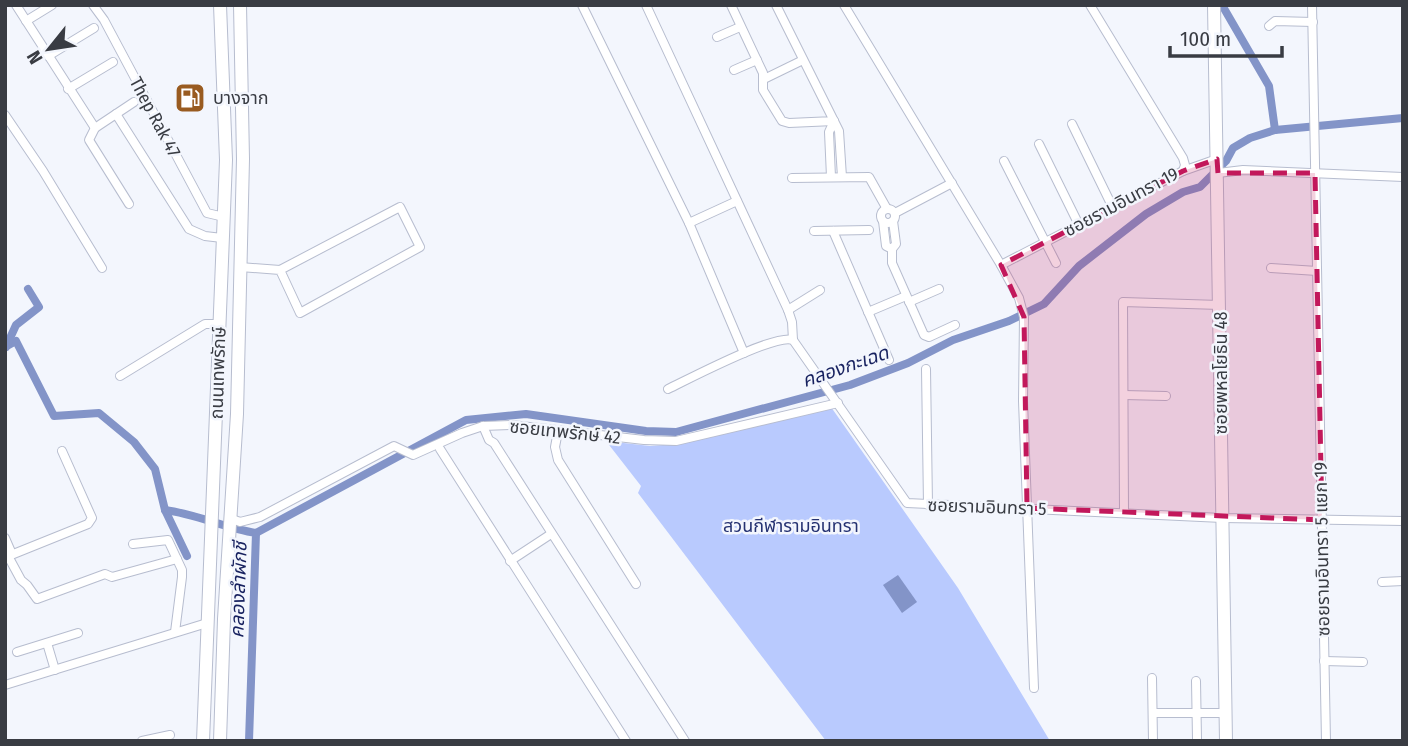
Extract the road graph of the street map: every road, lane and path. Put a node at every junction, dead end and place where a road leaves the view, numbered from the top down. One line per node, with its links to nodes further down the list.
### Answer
1 (16, 5): 14 (street)
2 (52, 5): 14 (street)
3 (93, 5): 47 (street, Thep Rak 47)
4 (220, 5): 47 (main road, ถนนเทพรักษ์)
5 (240, 5): 58 (main road, ถนนเทพรักษ์)
6 (582, 5): 48 (street)
7 (646, 5): 43 (street)
8 (731, 5): 18 (street)
9 (776, 5): 22 (street)
10 (844, 5): 42 (street)
11 (1090, 5): 35 (street, ซอยรามอินทรา 19)
12 (1312, 5): 15 (street, ซอยรามอินทรา 5 แยก 19)
13 (1212, 9): 36 (main road, ซอยพหลโยธิน 48)
14 (26, 21): 20 (street)
15 (1312, 22): 16 (street); 37 (street, ซอยรามอินทรา 5 แยก 19)
16 (1269, 26)
17 (94, 27): 20 (street)
18 (740, 27): 19 (street); 21 (street)
19 (717, 37)
20 (48, 56): 26 (street)
21 (757, 60): 24 (street); 25 (street)
22 (803, 60): 25 (street); 30 (street)
23 (113, 62): 26 (street)
24 (734, 70)
25 (764, 79): 30 (street)
26 (68, 89): 32 (street)
27 (134, 102): 28 (street)
28 (116, 114): 32 (street); 53 (street)
29 (5, 115): 59 (street)
30 (834, 121): 38 (street); 39 (street)
31 (1072, 124): 45 (street)
32 (95, 128): 44 (street)
33 (1039, 144): 49 (street)
34 (1004, 161): 54 (street)
35 (1183, 171): 36 (street); 45 (street, ซอยรามอินทรา 19)
36 (1218, 173): 37 (street); 66 (main road, ซอยพหลโยธิน 48)
37 (1315, 173): 40 (street); 62 (street, ซอยรามอินทรา 5 แยก 19)
38 (831, 177): 39 (street); 41 (street)
39 (842, 177): 46 (street)
40 (1403, 177)
41 (792, 178)
42 (952, 183): 46 (street); 57 (street)
43 (737, 201): 48 (street); 67 (street)
44 (129, 204)
45 (1113, 208): 49 (street, ซอยรามอินทรา 19)
46 (892, 214): 55 (street); 55 (street)
47 (224, 218): 53 (main road, ถนนเทพรักษ์)
48 (689, 223): 72 (street)
49 (1079, 225): 54 (street, ซอยรามอินทรา 19)
50 (869, 230): 52 (street)
51 (814, 231): 52 (street)
52 (832, 231): 68 (street)
53 (222, 238): 69 (main road, ถนนเทพรักษ์)
54 (1046, 242): 56 (street); 57 (street, ซอยรามอินทรา 19)
55 (892, 249): 65 (street)
56 (1056, 263)
57 (1001, 265): 87 (street)
58 (240, 267): 61 (street); 91 (main road, ถนนเทพรักษ์)
59 (102, 268)
60 (1271, 268): 62 (street)
61 (280, 270): 61 (street)
62 (1317, 271): 90 (street, ซอยรามอินทรา 5 แยก 19)
63 (939, 289): 65 (street)
64 (820, 290): 67 (street)
65 (908, 299): 68 (street); 70 (street)
66 (1220, 305): 77 (street); 89 (main road, ซอยพหลโยธิน 48)
67 (788, 310): 71 (street)
68 (868, 312): 73 (street)
69 (220, 324): 75 (street); 102 (main road, ถนนเทพรักษ์)
70 (955, 325)
71 (793, 340): 72 (street); 79 (street, ซอยรามอินทรา 5)
72 (744, 353): 76 (street)
73 (889, 360)
74 (926, 369): 86 (street)
75 (120, 376)
76 (668, 389)
77 (1124, 395): 78 (street); 88 (street)
78 (1166, 396)
79 (838, 403): 82 (street, ซอยเทพรักษ์ 42); 86 (street, ซอยรามอินทรา 5)
80 (483, 426): 81 (street, ซอยเทพรักษ์ 42); 83 (street); 91 (street, ซอยเทพรักษ์ 42)
81 (494, 426): 82 (street, ซอยเทพรักษ์ 42); 83 (street)
82 (558, 431): 101 (street)
83 (494, 443): 93 (street)
84 (440, 449): 98 (street)
85 (62, 451): 96 (street)
86 (928, 505): 87 (street, ซอยรามอินทรา 5)
87 (1027, 508): 88 (street, ซอยรามอินทรา 5); 113 (street)
88 (1124, 512): 89 (street, ซอยรามอินทรา 5)
89 (1222, 517): 90 (street, ซอยรามอินทรา 5); 116 (main road, ซอยพหลโยธิน 48)
90 (1322, 520): 92 (street, ซอยรามอินทรา 5); 107 (street, ซอยรามอินทรา 5 แยก 19)
91 (231, 521): 121 (main road, ถนนเทพรักษ์)
92 (1403, 521)
93 (551, 534): 98 (street); 123 (street)
94 (5, 538): 96 (street)
95 (133, 544): 97 (street)
96 (9, 556): 97 (street)
97 (177, 559): 103 (street)
98 (510, 561): 122 (street)
99 (1403, 580): 100 (street)
100 (1382, 582)
101 (636, 584)
102 (207, 623): 103 (street); 120 (main road, ถนนเทพรักษ์)
103 (175, 632): 109 (street)
104 (78, 633): 105 (street)
105 (47, 643): 106 (street); 109 (street)
106 (17, 652)
107 (1324, 661): 108 (street); 126 (street, ซอยรามอินทรา 5 แยก 19)
108 (1363, 662)
109 (55, 670): 112 (street)
110 (1152, 678): 114 (street)
111 (1196, 681): 115 (street)
112 (5, 685)
113 (1034, 688)
114 (1153, 713): 115 (street); 124 (street)
115 (1196, 713): 116 (street); 118 (street)
116 (1225, 713): 125 (main road, ซอยพหลโยธิน 48)
117 (170, 735): 119 (street)
118 (1198, 739)
119 (142, 741)
120 (203, 741)
121 (220, 741)
122 (626, 741)
123 (685, 741)
124 (1153, 741)
125 (1226, 741)
126 (1326, 741)

